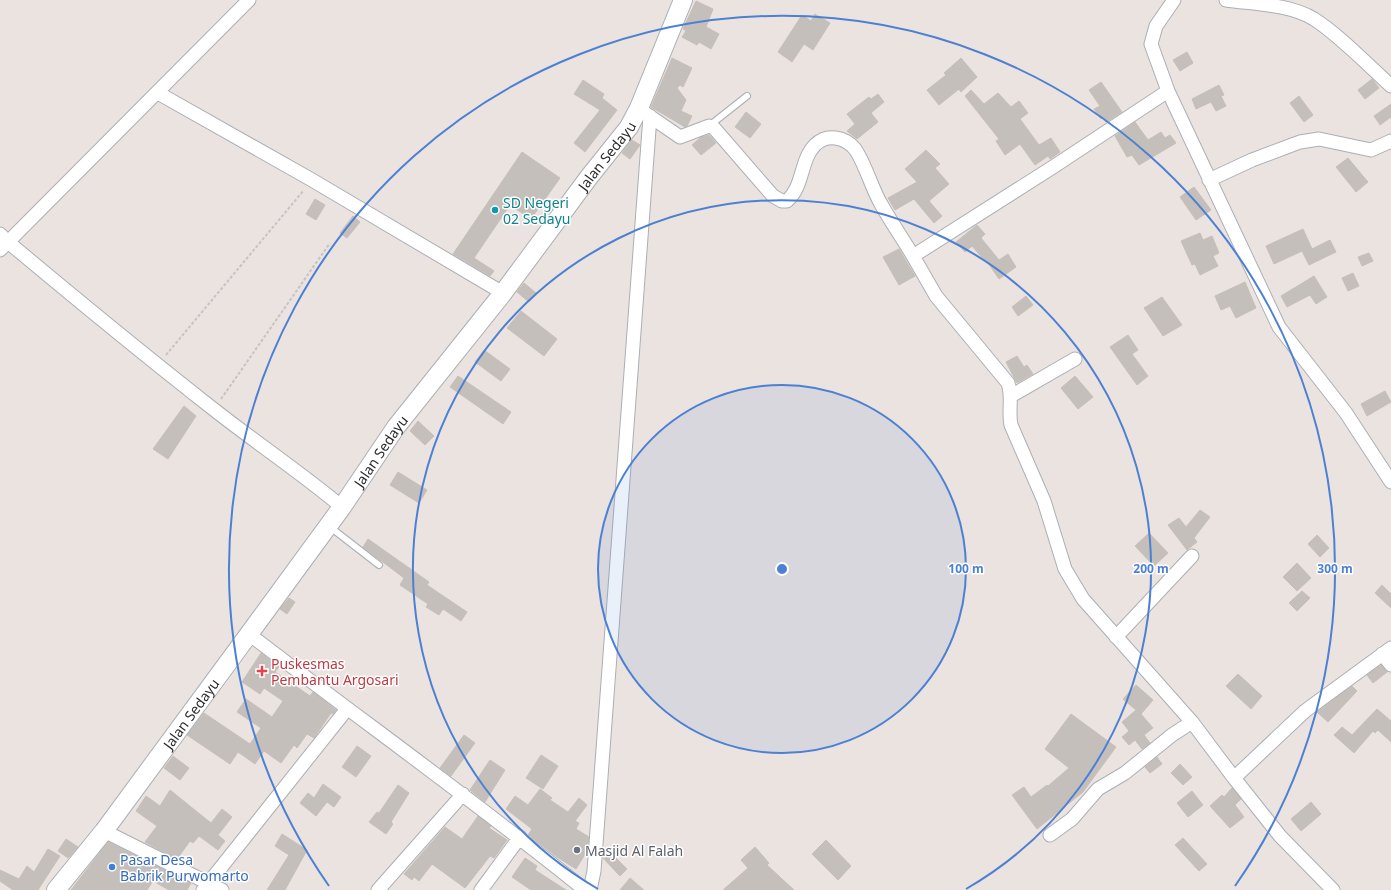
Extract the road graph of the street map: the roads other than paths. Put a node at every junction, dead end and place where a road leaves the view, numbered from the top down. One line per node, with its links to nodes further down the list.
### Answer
1 (249, 0): 7 (street)
2 (683, 0): 9 (street, Jalan Sedayu)
3 (1174, 0): 6 (street)
4 (1226, 0): 5 (street)
5 (1391, 86)
6 (1168, 91): 12 (street); 14 (street)
7 (158, 93): 13 (street); 15 (street)
8 (747, 96): 10 (lane)
9 (645, 112): 10 (street); 15 (street, Jalan Sedayu); 40 (street)
10 (710, 126): 14 (street)
11 (1391, 140): 12 (street)
12 (1209, 180): 18 (street)
13 (3, 242): 19 (street)
14 (913, 256): 17 (street)
15 (503, 293): 19 (street, Jalan Sedayu)
16 (1075, 359): 17 (street)
17 (1011, 396): 24 (street)
18 (1391, 482)
19 (342, 507): 20 (street, Jalan Sedayu)
20 (328, 526): 22 (lane); 23 (street, Jalan Sedayu)
21 (1192, 556): 24 (street)
22 (379, 566)
23 (249, 634): 27 (street); 31 (street, Jalan Sedayu)
24 (1116, 637): 28 (street)
25 (1386, 651): 26 (street); 29 (street)
26 (1391, 665)
27 (347, 709): 30 (street); 34 (street)
28 (1192, 722): 29 (street); 32 (street)
29 (1234, 778): 41 (street)
30 (463, 794): 33 (street); 37 (street)
31 (104, 831): 34 (street); 35 (street, Jalan Sedayu)
32 (1050, 835)
33 (520, 837): 38 (street); 39 (street)
34 (205, 887): 36 (street)
35 (56, 890)
36 (222, 890)
37 (378, 890)
38 (481, 890)
39 (585, 890)
40 (590, 890)
41 (1333, 890)

